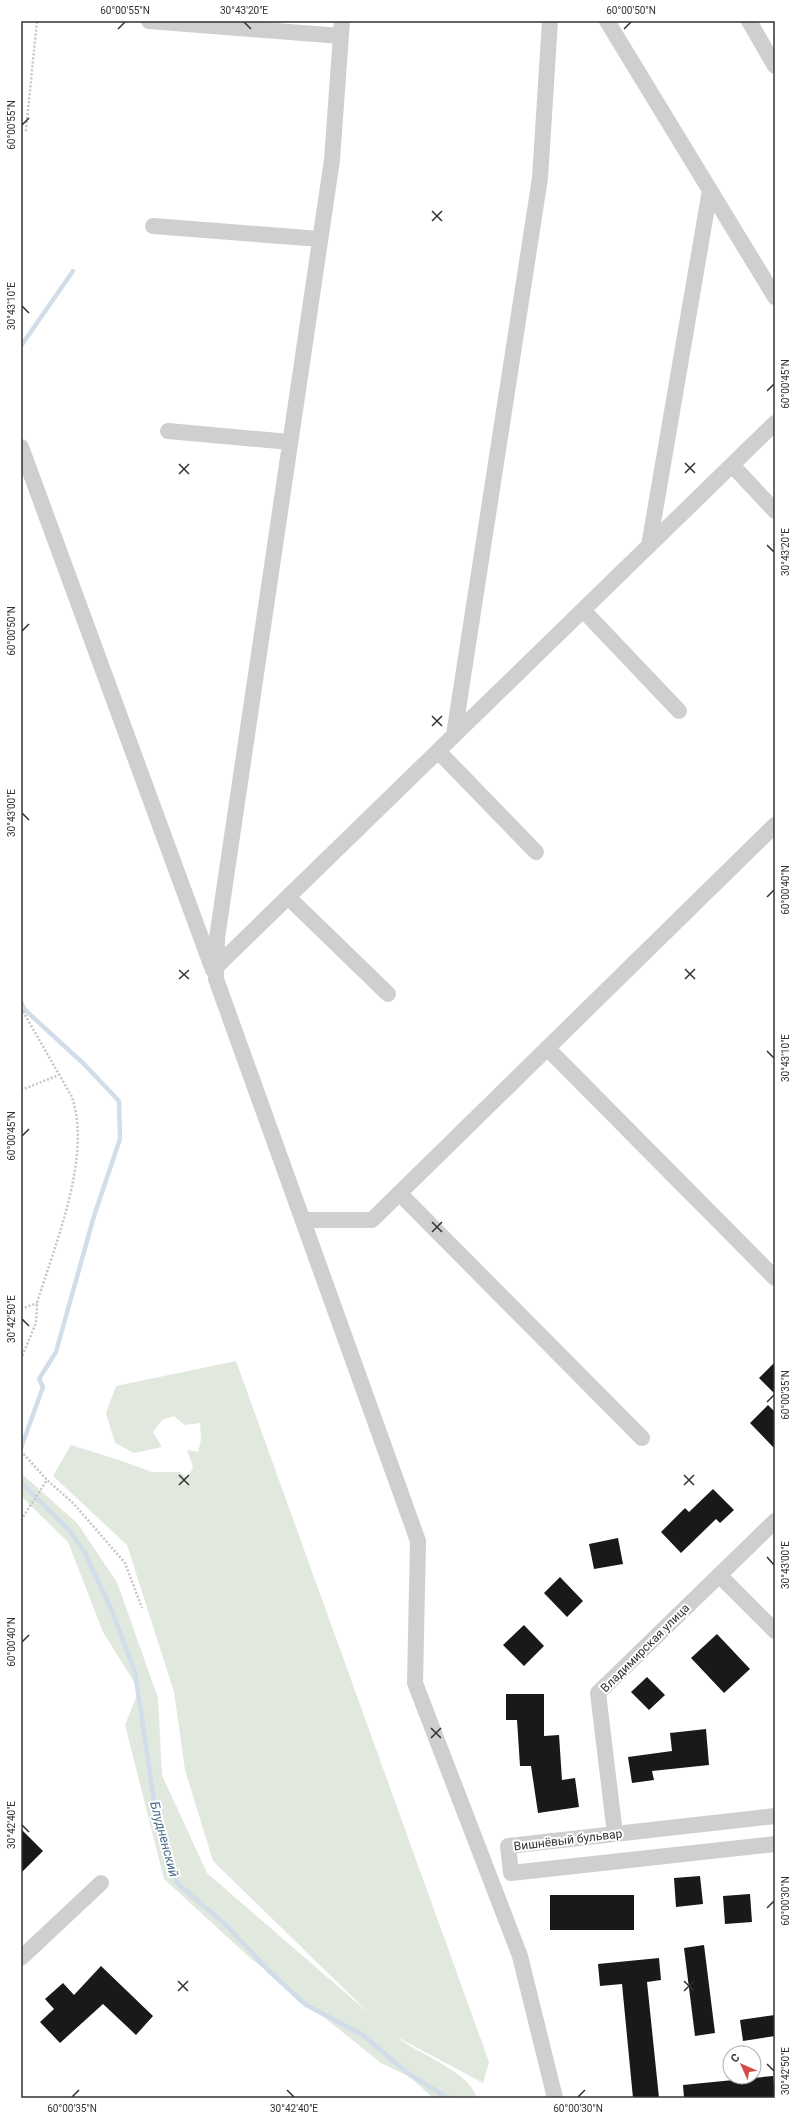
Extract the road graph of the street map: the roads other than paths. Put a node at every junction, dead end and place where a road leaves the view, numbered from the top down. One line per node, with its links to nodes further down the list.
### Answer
1 (149, 21): 5 (street)
2 (550, 21): 20 (street)
3 (607, 21): 7 (street)
4 (748, 21): 6 (street)
5 (341, 29): 9 (street)
6 (775, 66)
7 (710, 190): 10 (street); 17 (street)
8 (153, 226): 9 (street)
9 (320, 239): 13 (street)
10 (775, 297)
11 (775, 423): 15 (street)
12 (168, 431): 13 (street)
13 (290, 442): 25 (street)
14 (21, 447): 25 (street)
15 (732, 465): 16 (street); 17 (street)
16 (775, 511)
17 (649, 546): 18 (street)
18 (583, 610): 19 (street); 20 (street)
19 (679, 711)
20 (454, 735): 21 (street)
21 (438, 751): 23 (street); 24 (street)
22 (775, 825): 27 (street)
23 (536, 852)
24 (288, 897): 25 (street); 26 (street)
25 (216, 973): 29 (street)
26 (388, 994)
27 (547, 1048): 28 (street); 30 (street)
28 (399, 1193): 29 (street); 31 (street)
29 (303, 1220): 40 (street)
30 (775, 1278)
31 (642, 1438)
32 (775, 1521): 33 (street, Владимирская улица)
33 (719, 1575): 34 (street); 36 (street, Владимирская улица)
34 (775, 1631)
35 (775, 1816): 36 (street, Вишнёвый бульвар)
36 (615, 1834): 37 (street, Вишнёвый бульвар)
37 (775, 1844)
38 (101, 1883): 39 (street)
39 (21, 1958)
40 (555, 2098)

